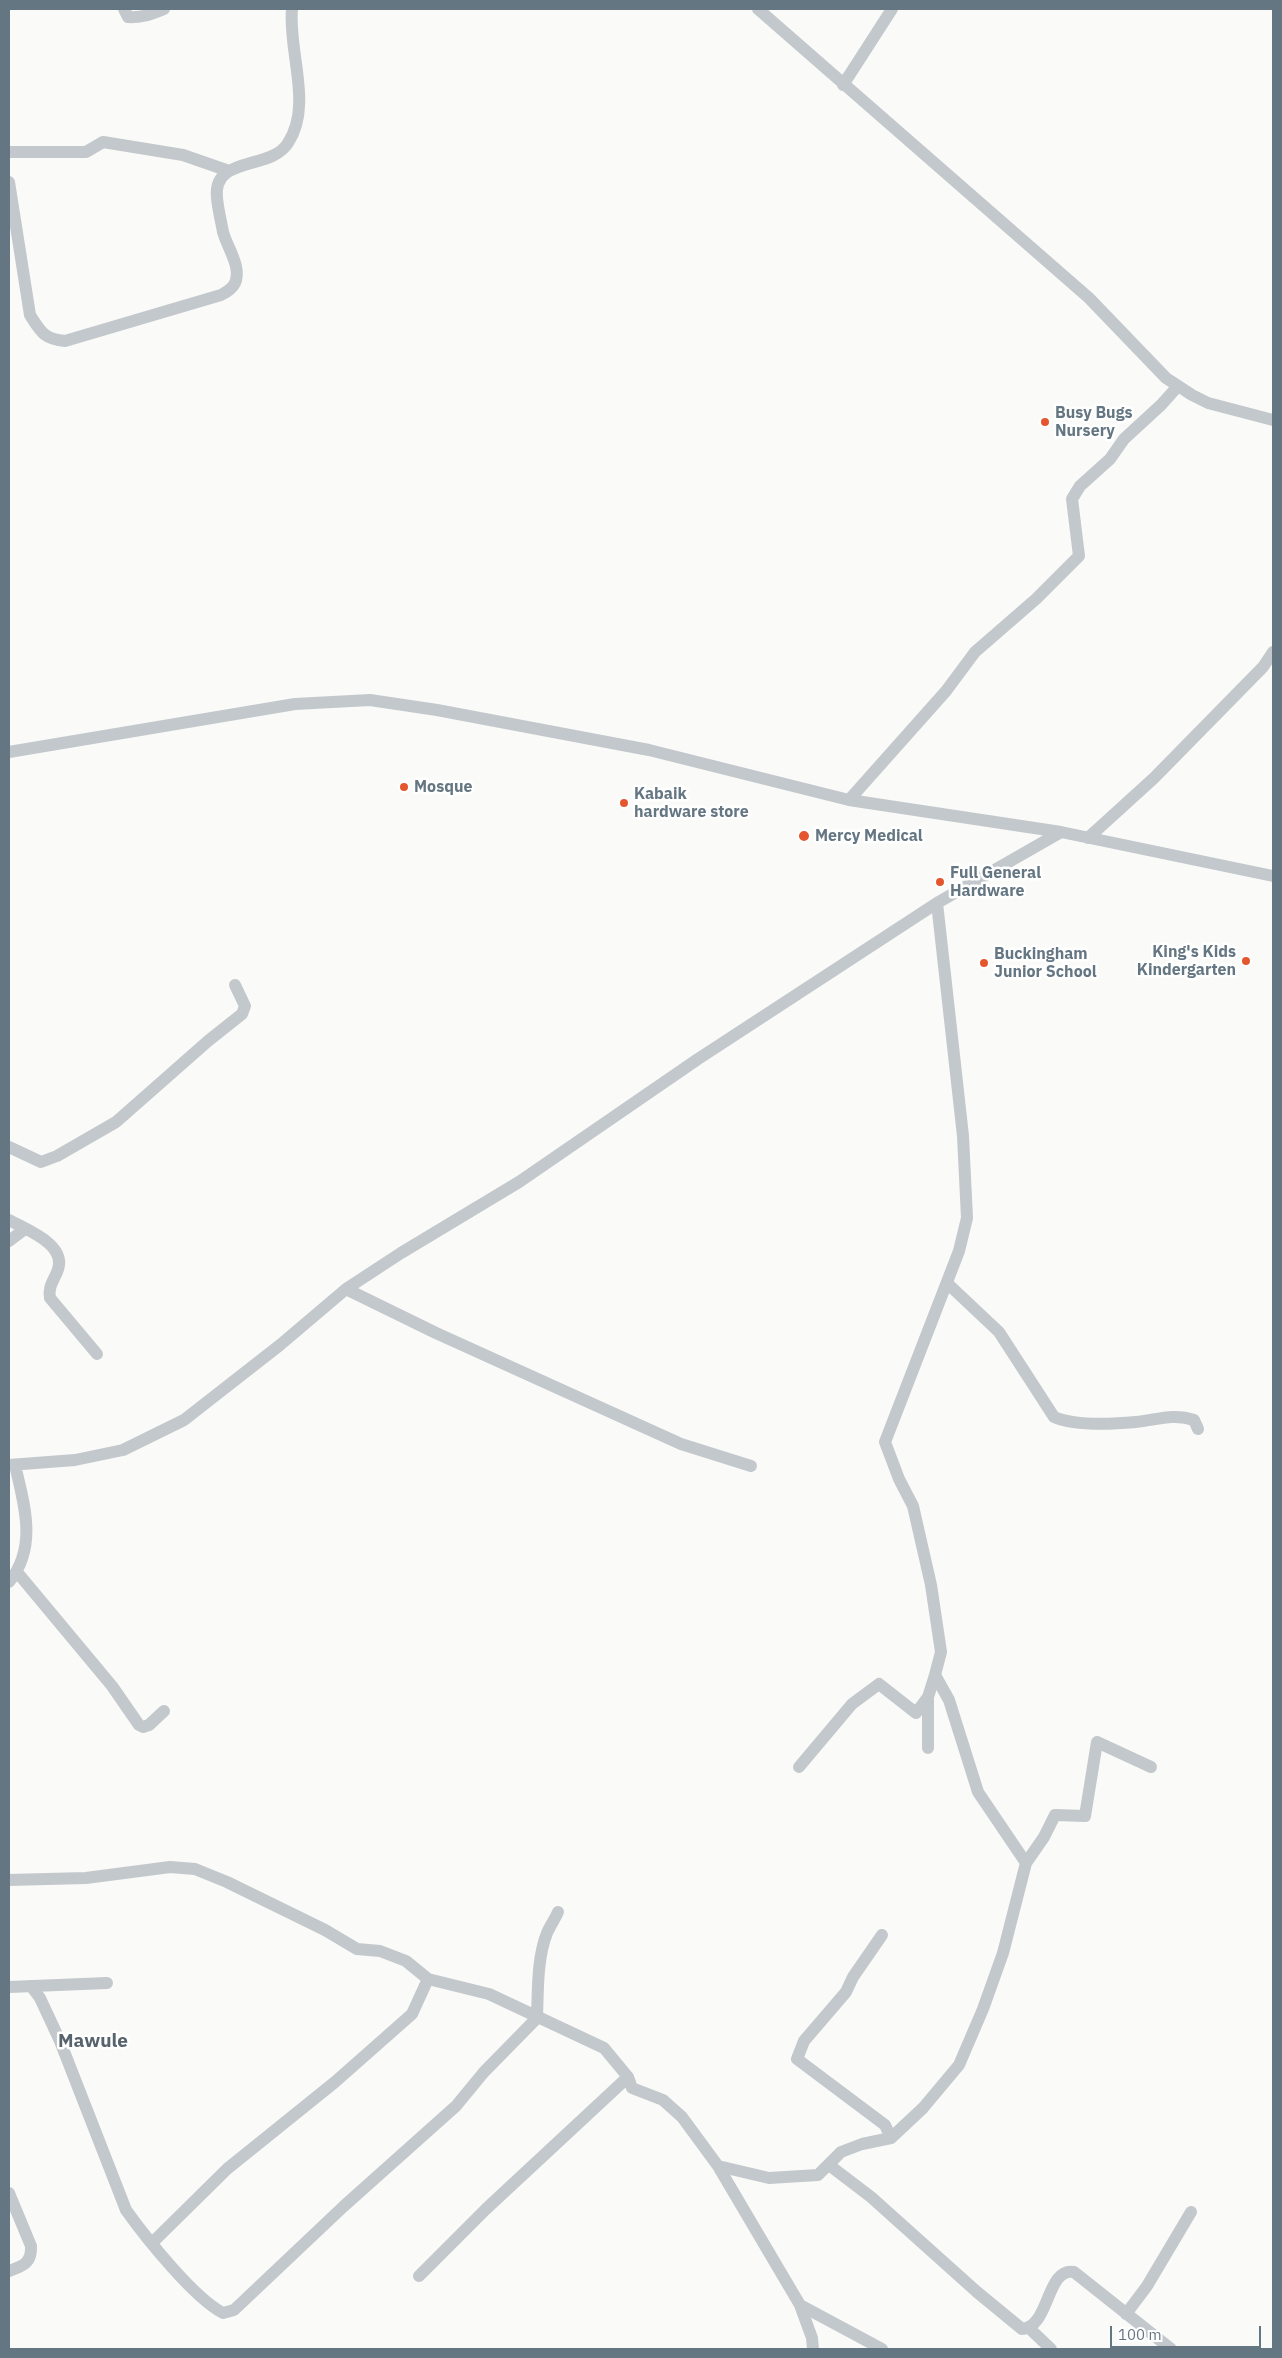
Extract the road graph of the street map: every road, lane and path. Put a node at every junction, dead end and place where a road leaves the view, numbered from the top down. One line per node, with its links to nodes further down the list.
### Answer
1 (124, 9): 2 (street)
2 (164, 9)
3 (292, 9): 8 (street)
4 (758, 9): 6 (street)
5 (892, 9): 6 (street)
6 (843, 85): 10 (street)
7 (9, 152): 8 (street)
8 (230, 171): 9 (street)
9 (9, 182)
10 (1178, 386): 11 (street); 14 (street)
11 (1273, 420)
12 (1273, 652): 16 (street)
13 (9, 752): 14 (street)
14 (849, 800): 15 (street)
15 (1061, 832): 16 (street); 18 (street)
16 (1088, 838): 17 (street)
17 (1273, 876)
18 (937, 904): 24 (street); 25 (street)
19 (235, 986): 20 (street)
20 (9, 1147)
21 (9, 1220): 22 (street)
22 (25, 1229): 23 (street); 26 (street)
23 (9, 1241)
24 (947, 1283): 27 (street); 31 (street)
25 (346, 1289): 28 (street); 29 (street)
26 (97, 1354)
27 (1198, 1429)
28 (12, 1465): 30 (street)
29 (751, 1466)
30 (13, 1577): 33 (street)
31 (935, 1675): 32 (street); 37 (street)
32 (928, 1697): 34 (street); 35 (street)
33 (164, 1711)
34 (928, 1748)
35 (799, 1767)
36 (1151, 1767): 37 (street)
37 (1026, 1863): 47 (street)
38 (9, 1880): 41 (street)
39 (558, 1912): 45 (street)
40 (882, 1935): 47 (street)
41 (428, 1979): 45 (street); 52 (street)
42 (107, 1984): 43 (street)
43 (30, 1986): 44 (street); 52 (street)
44 (9, 1987)
45 (537, 2018): 46 (street); 52 (street)
46 (628, 2076): 49 (street); 54 (street)
47 (891, 2138): 48 (street)
48 (829, 2165): 49 (street); 57 (street)
49 (718, 2166): 55 (street)
50 (9, 2193): 53 (street)
51 (1191, 2212): 56 (street)
52 (152, 2243)
53 (9, 2271)
54 (419, 2276)
55 (800, 2305): 58 (street); 59 (street)
56 (1126, 2314): 57 (street); 61 (street)
57 (1029, 2328): 60 (street)
58 (813, 2349)
59 (882, 2349)
60 (1051, 2349)
61 (1172, 2349)

